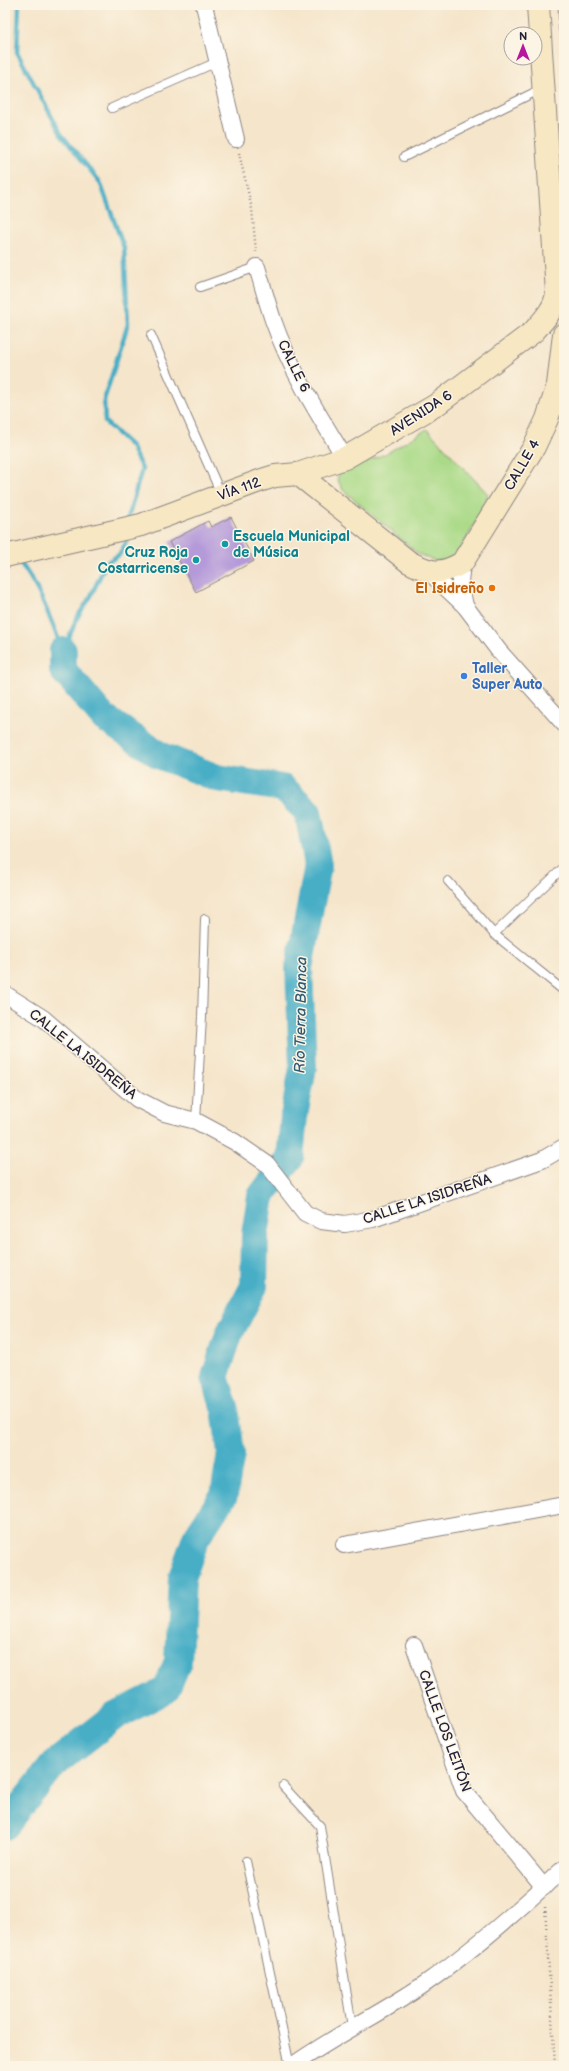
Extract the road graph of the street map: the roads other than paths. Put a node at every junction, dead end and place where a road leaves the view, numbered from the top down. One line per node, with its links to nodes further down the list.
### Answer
1 (204, 5): 3 (street)
2 (538, 5): 4 (main road)
3 (217, 62): 5 (lane); 6 (street)
4 (544, 88): 7 (lane); 10 (main road)
5 (112, 108)
6 (236, 139)
7 (404, 157)
8 (257, 267): 9 (lane); 14 (street, CALLE 6)
9 (200, 286)
10 (561, 296): 11 (main road)
11 (533, 332): 13 (main road); 14 (main road, AVENIDA 6)
12 (151, 335): 16 (lane)
13 (563, 338): 19 (main road, CALLE 4)
14 (345, 458): 15 (main road, AVENIDA 6); 17 (main road)
15 (298, 474): 16 (main road, VÍA 112); 17 (main road)
16 (222, 495): 18 (main road, VÍA 112)
17 (334, 502): 19 (main road)
18 (5, 556)
19 (446, 569): 20 (street); 20 (street)
20 (465, 606): 21 (street)
21 (564, 724)
22 (564, 867): 25 (lane)
23 (448, 881): 25 (lane)
24 (205, 919): 28 (lane)
25 (494, 934): 26 (lane)
26 (564, 992)
27 (5, 994): 28 (street, CALLE LA ISIDREÑA)
28 (196, 1121): 29 (street, CALLE LA ISIDREÑA)
29 (564, 1147)
30 (564, 1505): 31 (street)
31 (344, 1545)
32 (414, 1645): 36 (street, CALLE LOS LEITÓN)
33 (283, 1786): 37 (lane)
34 (246, 1861): 38 (lane)
35 (564, 1868): 36 (street)
36 (544, 1887): 37 (street)
37 (352, 2027): 38 (street)
38 (291, 2066)

